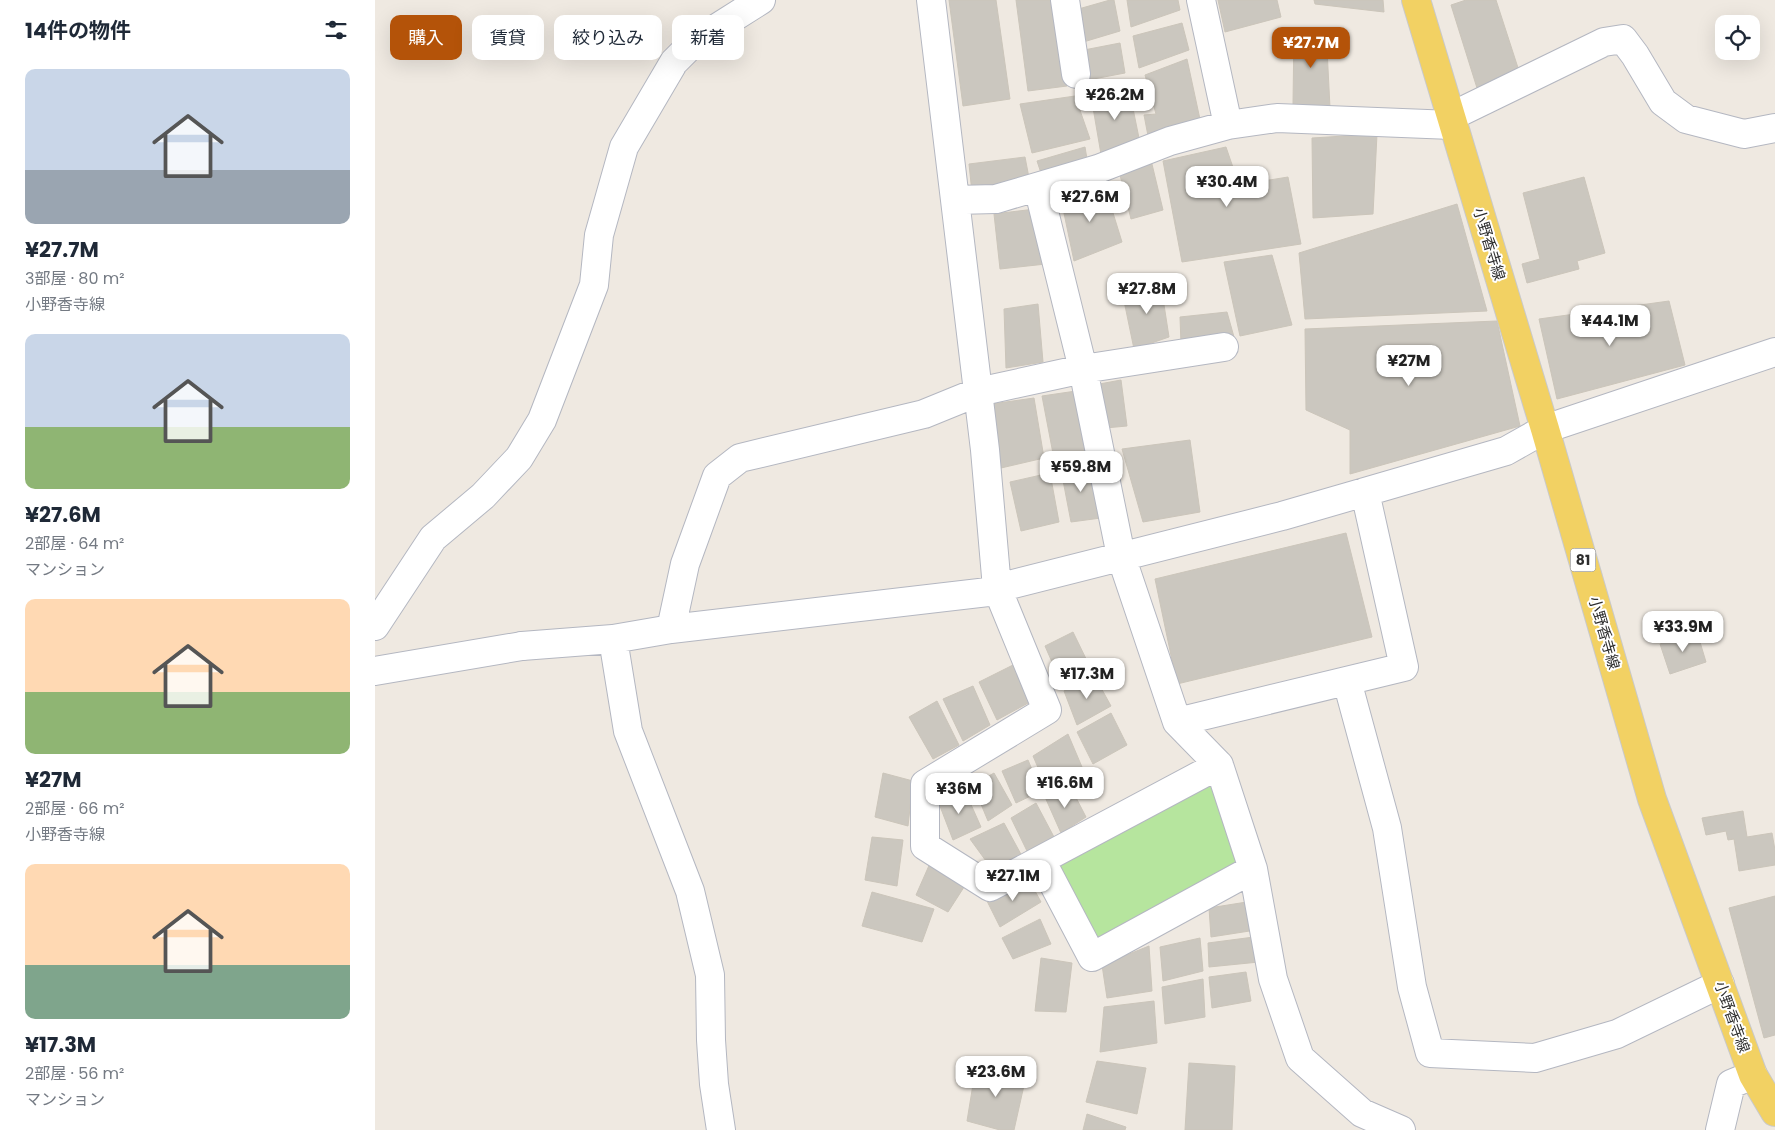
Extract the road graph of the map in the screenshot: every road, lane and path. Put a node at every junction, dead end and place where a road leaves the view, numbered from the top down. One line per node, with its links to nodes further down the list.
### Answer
1 (761, 0): 20 (street)
2 (931, 0): 11 (street)
3 (1065, 0): 6 (street)
4 (1201, 0): 8 (street)
5 (1415, 0): 7 (main road, 小野香寺線 / 81)
6 (1077, 74)
7 (1451, 121): 8 (street); 9 (street); 16 (main road, 小野香寺線 / 81)
8 (1228, 124): 10 (street)
9 (1775, 128)
10 (1038, 187): 11 (street); 14 (street)
11 (955, 200): 15 (street)
12 (1224, 347): 14 (street)
13 (1775, 352): 16 (street)
14 (1083, 369): 15 (street); 18 (street)
15 (978, 392): 19 (street); 21 (street)
16 (1545, 429): 17 (street); 29 (main road, 小野香寺線 / 81)
17 (1365, 492): 18 (street); 24 (street)
18 (1121, 556): 19 (street); 25 (street)
19 (997, 588): 21 (street); 27 (street)
20 (375, 626)
21 (671, 629): 22 (street)
22 (613, 639): 23 (street); 32 (street)
23 (375, 671)
24 (1347, 681): 25 (street); 29 (street)
25 (1177, 722): 26 (street)
26 (1219, 765): 27 (street); 28 (street)
27 (1041, 860): 28 (street)
28 (1253, 869): 33 (street)
29 (1719, 984): 30 (main road, 小野香寺線 / 81)
30 (1753, 1075): 31 (main road, 小野香寺線 / 81); 34 (street)
31 (1775, 1112)
32 (721, 1130)
33 (1401, 1130)
34 (1720, 1130)

